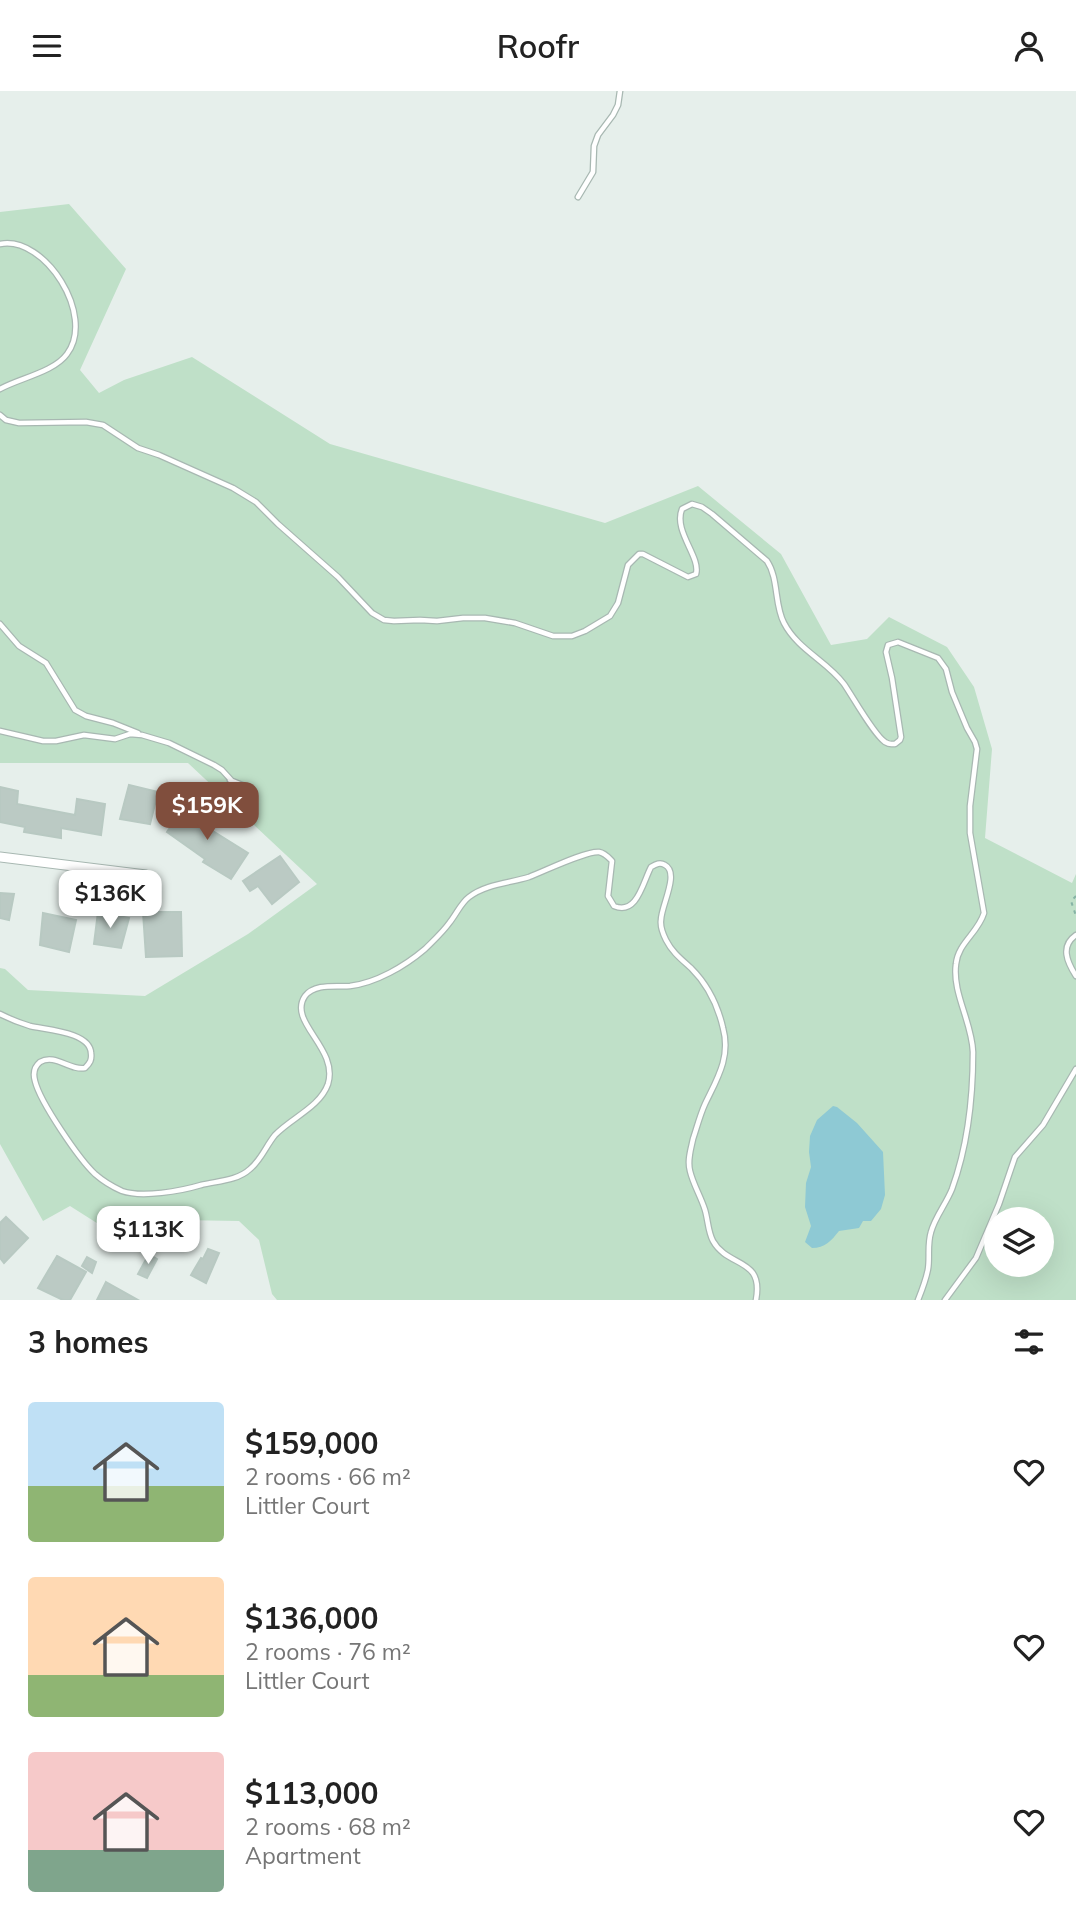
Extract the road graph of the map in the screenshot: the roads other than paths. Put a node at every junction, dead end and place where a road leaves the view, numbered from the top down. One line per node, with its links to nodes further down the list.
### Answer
1 (620, 91): 2 (lane)
2 (578, 197)
3 (0, 244): 4 (lane)
4 (0, 389)
5 (0, 415): 17 (lane)
6 (0, 624): 8 (lane)
7 (0, 731): 8 (lane)
8 (142, 735): 9 (lane)
9 (230, 780)
10 (0, 857): 11 (street)
11 (146, 875)
12 (1076, 936): 13 (lane)
13 (1076, 976)
14 (0, 1014): 16 (lane)
15 (1076, 1069): 18 (lane)
16 (756, 1300)
17 (918, 1300)
18 (945, 1300)

